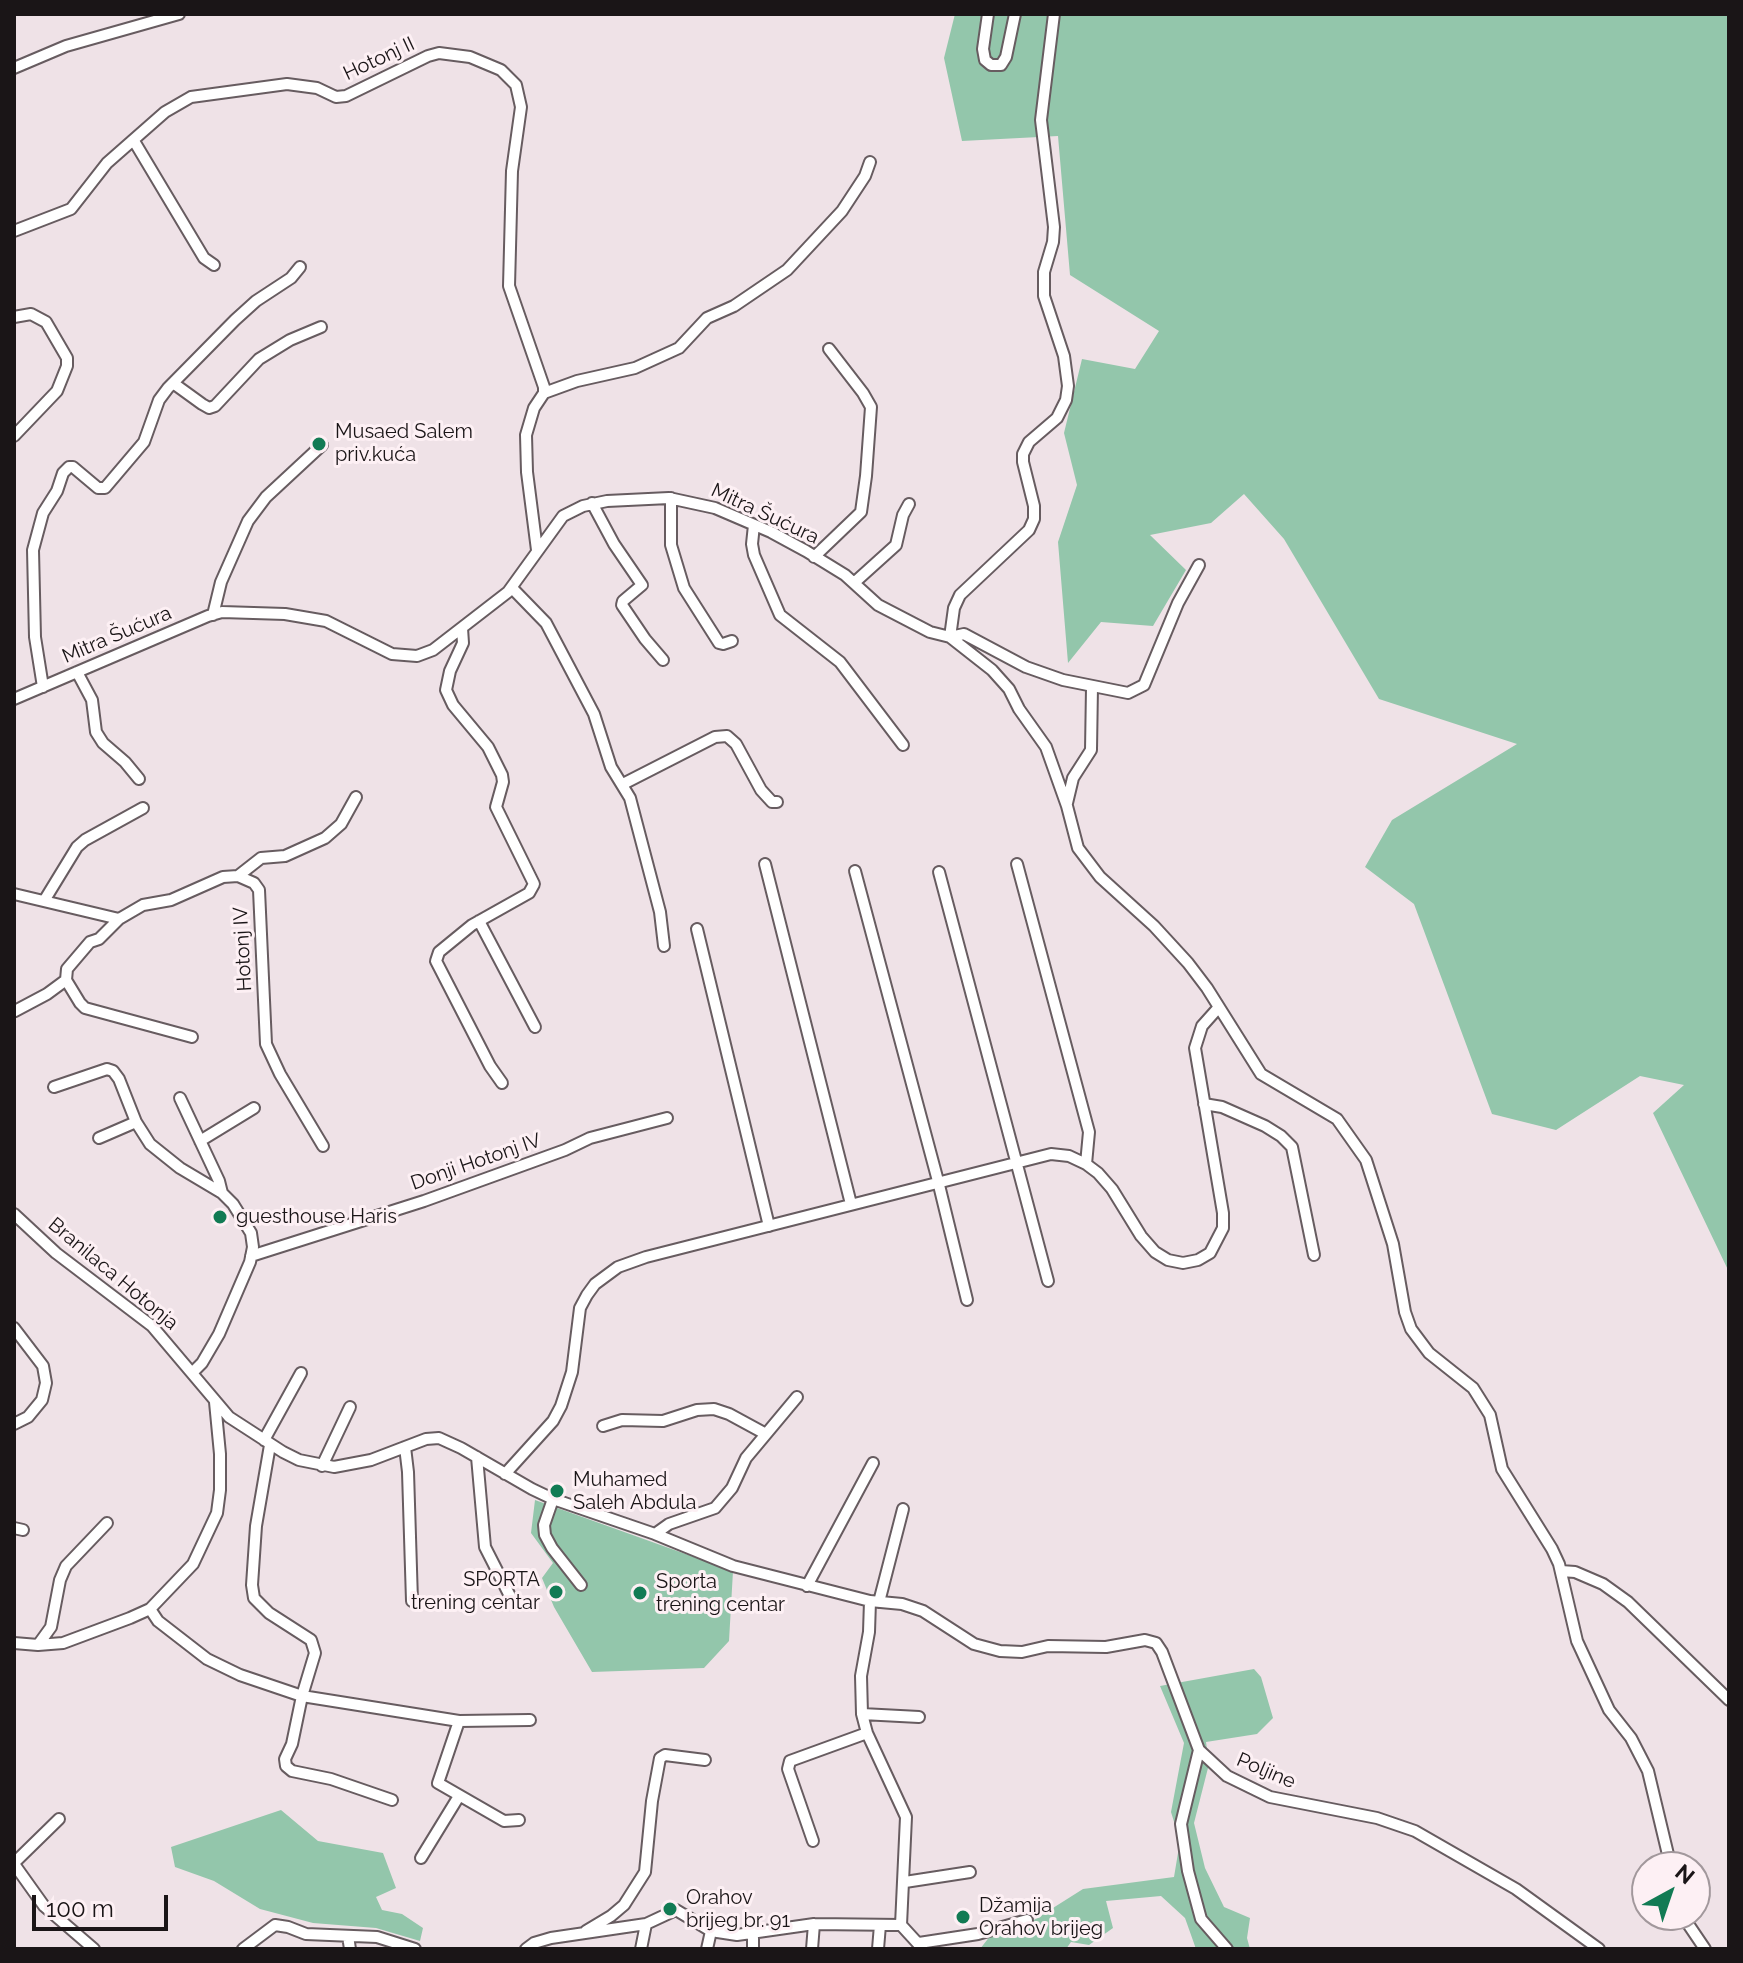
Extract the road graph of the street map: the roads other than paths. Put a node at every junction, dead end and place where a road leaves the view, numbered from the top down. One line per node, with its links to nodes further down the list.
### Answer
1 (179, 14): 5 (street)
2 (988, 14): 3 (street)
3 (1015, 14)
4 (1054, 14): 29 (street)
5 (14, 68)
6 (134, 141): 8 (street, Hotonj II); 9 (street); 15 (street, Hotonj II)
7 (870, 162): 15 (street)
8 (14, 231)
9 (214, 265)
10 (300, 267): 14 (street, Mitra Šućura)
11 (14, 317): 16 (street)
12 (321, 327): 14 (street)
13 (829, 349): 23 (street)
14 (173, 383): 33 (street, Mitra Šućura)
15 (544, 393): 22 (street)
16 (14, 436)
17 (322, 445): 27 (street)
18 (671, 498): 19 (street, Mitra Šućura); 21 (street, Mitra Šućura); 30 (street)
19 (592, 503): 22 (street, Mitra Šućura); 31 (street)
20 (909, 504): 25 (street)
21 (754, 525): 23 (street, Mitra Šućura); 36 (street)
22 (537, 550): 26 (street, Mitra Šućura)
23 (814, 557): 25 (street, Mitra Šućura)
24 (1199, 565): 34 (street, Mitra Šućura)
25 (855, 582): 29 (street, Mitra Šućura)
26 (512, 588): 28 (street, Mitra Šućura); 38 (street)
27 (213, 615): 28 (street, Mitra Šućura); 32 (street, Mitra Šućura)
28 (462, 628): 51 (street)
29 (950, 637): 34 (street, Mitra Šućura); 41 (street)
30 (732, 641)
31 (663, 660)
32 (77, 672): 33 (street, Mitra Šućura); 37 (street)
33 (43, 687): 35 (street, Mitra Šućura)
34 (1092, 687): 41 (street)
35 (14, 699)
36 (903, 745)
37 (139, 779)
38 (623, 784): 40 (street); 53 (street)
39 (356, 797): 47 (street)
40 (777, 802)
41 (1067, 806): 55 (street)
42 (143, 808): 49 (street)
43 (765, 864): 73 (street)
44 (1017, 864): 70 (street)
45 (855, 871): 71 (street)
46 (939, 872): 69 (street)
47 (238, 876): 50 (street); 68 (street, Hotonj IV)
48 (14, 894): 49 (street)
49 (44, 901): 50 (street)
50 (119, 919): 54 (street)
51 (479, 921): 57 (street); 59 (street)
52 (697, 929): 75 (street)
53 (664, 946)
54 (66, 980): 56 (street); 58 (street)
55 (1219, 1007): 62 (street); 99 (street)
56 (15, 1011)
57 (535, 1027)
58 (192, 1037)
59 (502, 1083)
60 (54, 1087): 65 (street)
61 (180, 1098): 67 (street)
62 (1204, 1104): 70 (street); 76 (street)
63 (254, 1108): 67 (street)
64 (667, 1118): 77 (street, Donji Hotonj IV)
65 (136, 1122): 66 (street); 72 (street)
66 (99, 1138)
67 (200, 1141): 72 (street)
68 (323, 1146)
69 (1016, 1162): 70 (street); 71 (street); 78 (street)
70 (1086, 1164)
71 (938, 1181): 73 (street); 79 (street)
72 (222, 1193): 77 (street)
73 (851, 1204): 75 (street)
74 (14, 1214): 81 (street, Branilaca Hotonja)
75 (769, 1226): 94 (street)
76 (1314, 1255)
77 (251, 1256): 81 (street)
78 (1048, 1281)
79 (967, 1300)
80 (14, 1328): 86 (street)
81 (193, 1372): 84 (street, Branilaca Hotonja)
82 (301, 1373): 89 (street)
83 (797, 1397): 88 (street)
84 (215, 1402): 89 (street, Branilaca Hotonja); 105 (street)
85 (350, 1407): 93 (street)
86 (14, 1424)
87 (603, 1426): 88 (street)
88 (764, 1433): 98 (street)
89 (267, 1443): 93 (street, Branilaca Hotonja); 108 (street)
90 (405, 1447): 91 (street, Branilaca Hotonja); 93 (street, Branilaca Hotonja); 103 (street)
91 (477, 1457): 94 (street, Branilaca Hotonja); 102 (street)
92 (873, 1463): 101 (street)
93 (322, 1466)
94 (505, 1474): 95 (street, Branilaca Hotonja)
95 (553, 1499): 98 (street, Branilaca Hotonja); 100 (street)
96 (903, 1509): 104 (street)
97 (107, 1523): 107 (street)
98 (655, 1534): 101 (street, Branilaca Hotonja)
99 (1561, 1571): 109 (street); 122 (street)
100 (581, 1585)
101 (807, 1586): 104 (street, Branilaca Hotonja)
102 (511, 1598)
103 (412, 1601)
104 (874, 1602): 110 (street); 115 (street, Poljine)
105 (150, 1609): 107 (street); 108 (street)
106 (14, 1643): 107 (street)
107 (38, 1645)
108 (302, 1696): 113 (street); 118 (street)
109 (1729, 1700)
110 (862, 1714): 111 (street); 114 (street)
111 (919, 1717)
112 (530, 1720): 113 (street)
113 (459, 1721): 117 (street)
114 (867, 1733): 121 (street); 126 (street)
115 (1199, 1750): 149 (street); 150 (street, Poljine)
116 (705, 1760): 135 (street)
117 (459, 1796): 120 (street); 123 (street)
118 (392, 1800)
119 (59, 1819): 124 (street)
120 (519, 1820)
121 (813, 1841)
122 (1667, 1851)
123 (421, 1858)
124 (14, 1864): 139 (street)
125 (970, 1872): 126 (street)
126 (905, 1882): 131 (street)
127 (1027, 1920): 138 (street)
128 (646, 1924): 132 (street); 135 (street); 144 (street)
129 (814, 1924): 130 (street); 134 (street); 147 (street)
130 (880, 1925): 131 (street); 148 (street)
131 (901, 1925): 138 (street)
132 (711, 1931): 134 (street); 145 (street)
133 (1693, 1931): 151 (street)
134 (753, 1933): 146 (street)
135 (582, 1935): 137 (street)
136 (348, 1936): 140 (street); 141 (street); 142 (street)
137 (558, 1943): 143 (street)
138 (921, 1946)
139 (94, 1949)
140 (243, 1949)
141 (350, 1949)
142 (415, 1949)
143 (526, 1949)
144 (641, 1949)
145 (707, 1949)
146 (753, 1949)
147 (812, 1949)
148 (878, 1949)
149 (1227, 1949)
150 (1599, 1949)
151 (1705, 1949)

